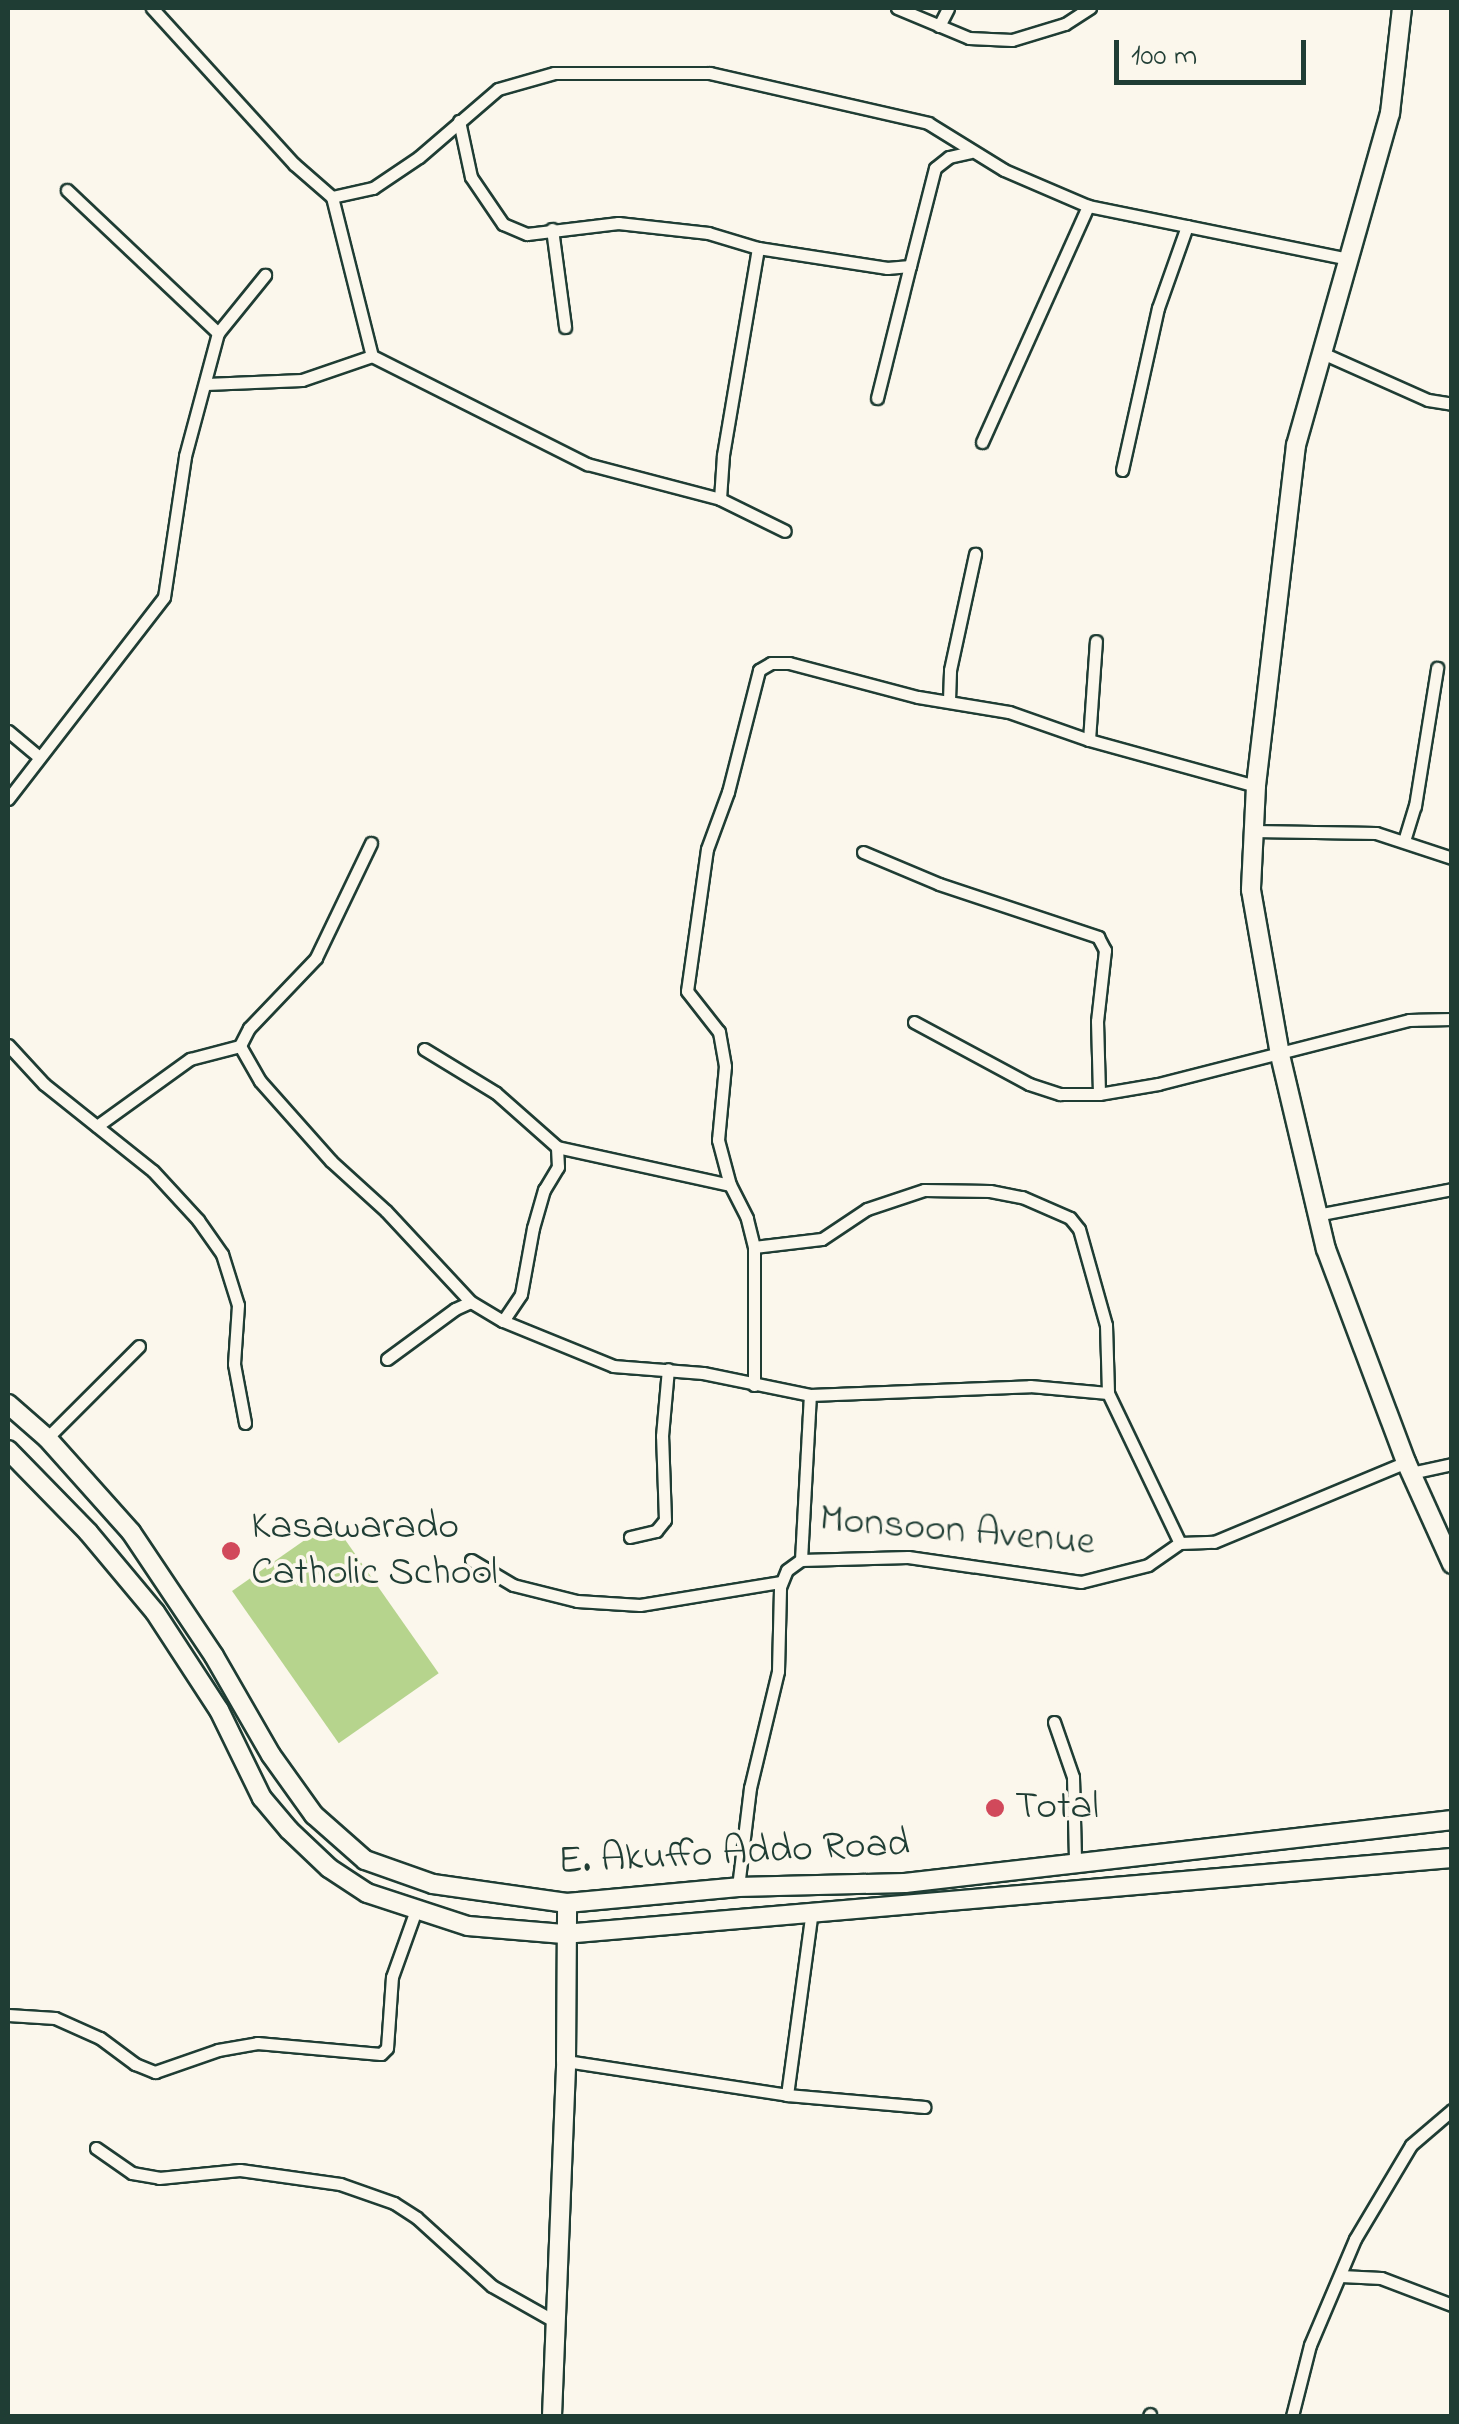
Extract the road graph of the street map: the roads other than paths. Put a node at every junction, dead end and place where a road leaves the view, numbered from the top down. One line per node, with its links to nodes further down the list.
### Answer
1 (152, 8): 10 (street)
2 (897, 8): 6 (street)
3 (948, 8): 6 (street)
4 (1090, 8): 6 (street)
5 (1402, 8): 15 (main road)
6 (939, 26)
7 (459, 121): 8 (street); 10 (street); 13 (street)
8 (970, 152): 11 (street); 16 (street)
9 (67, 190): 19 (street)
10 (332, 197): 21 (street)
11 (1088, 206): 12 (street); 25 (street)
12 (1187, 226): 15 (street); 26 (street)
13 (552, 229): 14 (street); 18 (street)
14 (758, 248): 16 (street); 27 (street)
15 (1348, 259): 20 (main road)
16 (910, 266): 23 (street)
17 (265, 275): 19 (street)
18 (565, 326)
19 (218, 333): 22 (street)
20 (1320, 352): 24 (street); 36 (main road)
21 (372, 356): 22 (street); 27 (street)
22 (206, 384): 35 (street)
23 (878, 398)
24 (1452, 404)
25 (982, 442)
26 (1122, 470)
27 (720, 499): 28 (street)
28 (785, 530)
29 (975, 554): 32 (street)
30 (1096, 641): 34 (street)
31 (1437, 668): 39 (street)
32 (949, 700): 34 (street); 52 (street)
33 (8, 731): 35 (street)
34 (1089, 740): 36 (street)
35 (38, 756): 37 (street)
36 (1256, 786): 38 (main road)
37 (8, 799)
38 (1253, 831): 39 (street); 48 (main road)
39 (1404, 841): 42 (street)
40 (372, 843): 46 (street)
41 (863, 852): 49 (street)
42 (1452, 858)
43 (1452, 1018): 48 (street)
44 (914, 1022): 49 (street)
45 (8, 1045): 50 (street)
46 (240, 1046): 50 (street); 56 (street)
47 (424, 1049): 51 (street)
48 (1280, 1054): 49 (street); 54 (main road)
49 (1099, 1094)
50 (97, 1126): 65 (street)
51 (557, 1147): 52 (street); 57 (street)
52 (730, 1185): 55 (street)
53 (1452, 1189): 54 (street)
54 (1316, 1215): 69 (main road)
55 (754, 1246): 61 (street); 62 (street)
56 (471, 1302): 57 (street); 59 (street)
57 (503, 1322): 60 (street)
58 (139, 1346): 66 (street)
59 (388, 1358)
60 (668, 1369): 61 (street); 70 (street)
61 (754, 1385): 63 (street)
62 (1108, 1393): 63 (street); 71 (street)
63 (810, 1396): 73 (street, Monsoon Avenue)
64 (8, 1404): 66 (main road, E. Akuffo Addo Road)
65 (245, 1423)
66 (46, 1438): 81 (main road, E. Akuffo Addo Road)
67 (8, 1450): 82 (main road, E. Akuffo Addo Road)
68 (1452, 1464): 69 (street, Monsoon Avenue)
69 (1409, 1468): 71 (street, Monsoon Avenue); 74 (main road)
70 (630, 1537)
71 (1180, 1543): 73 (street, Monsoon Avenue)
72 (471, 1560): 75 (street)
73 (801, 1560): 75 (street)
74 (1452, 1564)
75 (781, 1582): 80 (street)
76 (1054, 1722): 79 (street)
77 (1452, 1820): 79 (main road, E. Akuffo Addo Road)
78 (1452, 1858): 83 (main road, E. Akuffo Addo Road)
79 (1075, 1861): 80 (main road, E. Akuffo Addo Road)
80 (738, 1886): 81 (main road, E. Akuffo Addo Road)
81 (567, 1902): 84 (main road)
82 (416, 1910): 84 (main road, E. Akuffo Addo Road); 85 (street)
83 (812, 1912): 84 (main road, E. Akuffo Addo Road); 87 (street)
84 (564, 1934): 86 (main road)
85 (8, 2015)
86 (566, 2061): 87 (street); 93 (main road)
87 (787, 2095): 88 (street)
88 (924, 2108)
89 (1452, 2110): 91 (street)
90 (96, 2148): 93 (street)
91 (1341, 2276): 92 (street); 95 (street)
92 (1452, 2305)
93 (556, 2322): 94 (main road)
94 (552, 2416)
95 (1292, 2416)

